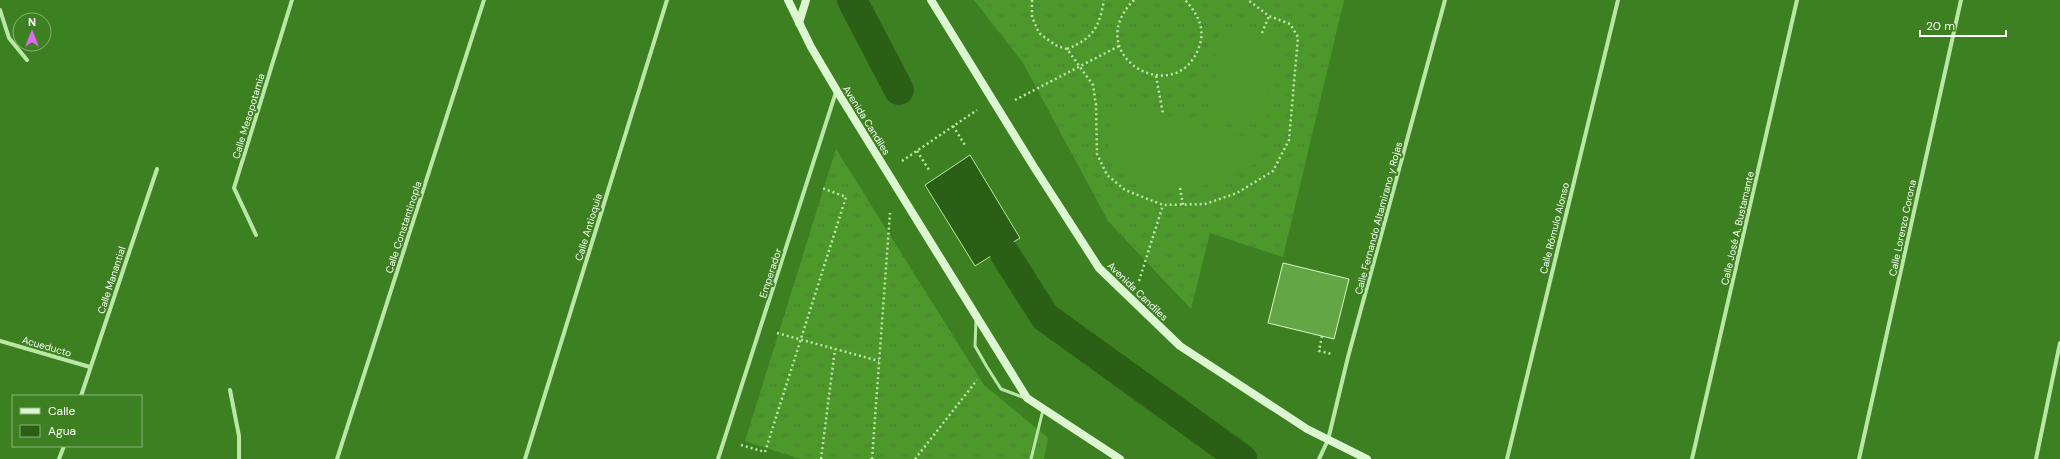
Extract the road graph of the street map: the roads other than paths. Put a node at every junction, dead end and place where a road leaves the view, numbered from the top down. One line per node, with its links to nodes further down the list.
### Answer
1 (292, 0): 16 (street, Calle Mesopotamia)
2 (484, 0): 29 (street, Calle Constantinopla)
3 (668, 0): 30 (street, Calle Antioquia)
4 (788, 0): 12 (main road, Avenida Candiles)
5 (806, 0): 12 (main road)
6 (931, 0): 25 (main road, Avenida Candiles)
7 (1445, 0): 25 (street, Calle Fernando Altamirano y Rojas)
8 (1618, 0): 36 (street, Calle Rómulo Alonso)
9 (1797, 0): 37 (street, Calle José A. Bustamante)
10 (1961, 0): 38 (street, Calle Lorenzo Corona)
11 (0, 10): 13 (street)
12 (799, 23): 14 (main road, Avenida Candiles)
13 (27, 60)
14 (837, 91): 17 (main road, Avenida Candiles); 31 (street, Emperador)
15 (157, 169): 20 (street, Calle Manantial)
16 (256, 235)
17 (977, 317): 23 (main road, Avenida Candiles); 23 (lane)
18 (0, 341): 20 (street, Acueducto)
19 (2060, 343): 39 (street)
20 (90, 368): 22 (street, Calle Manantial)
21 (230, 390): 28 (street)
22 (80, 395)
23 (1027, 398): 24 (main road, Avenida Candiles)
24 (1043, 408): 32 (lane); 33 (main road, Avenida Candiles)
25 (1328, 440): 34 (street, Calle Fernando Altamirano y Rojas); 35 (main road, Avenida Candiles)
26 (64, 447): 27 (street)
27 (59, 459)
28 (239, 459)
29 (337, 459)
30 (525, 459)
31 (718, 459)
32 (1031, 459)
33 (1120, 459)
34 (1319, 459)
35 (1367, 459)
36 (1507, 459)
37 (1692, 459)
38 (1859, 459)
39 (2036, 459)

